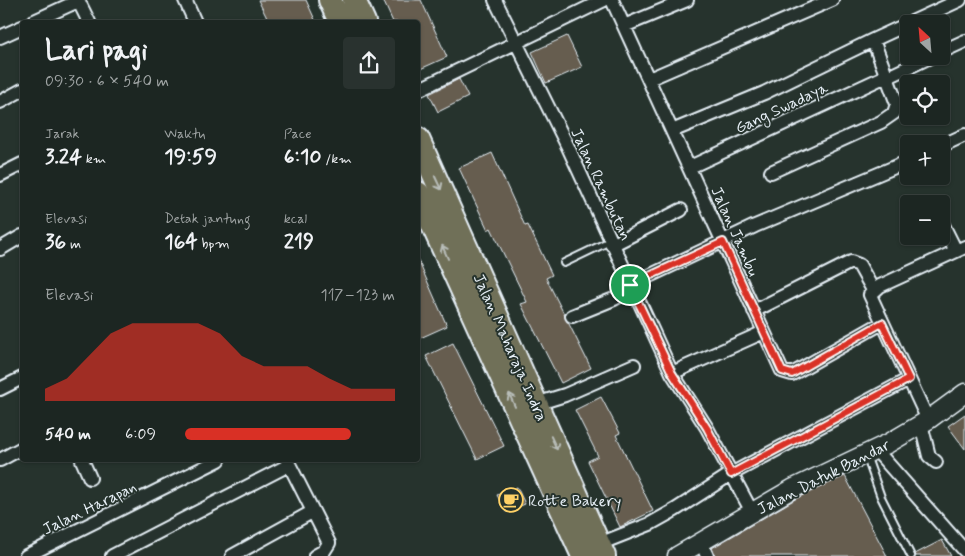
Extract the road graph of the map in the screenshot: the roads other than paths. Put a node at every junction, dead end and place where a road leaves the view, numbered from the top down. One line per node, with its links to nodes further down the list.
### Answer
1 (185, 0): 13 (street)
2 (330, 0): 14 (highway)
3 (354, 0): 15 (highway)
4 (495, 0): 21 (street, Jalan Rambutan)
5 (604, 0): 21 (street)
6 (612, 0): 16 (street, Jalan Jambu)
7 (687, 0): 16 (street)
8 (832, 0): 25 (street)
9 (960, 0): 19 (street)
10 (78, 1): 11 (street); 12 (street)
11 (36, 20)
12 (88, 20)
13 (194, 20)
14 (339, 20)
15 (363, 20)
16 (624, 26): 25 (street, Jalan Jambu)
17 (20, 28): 18 (street)
18 (0, 37)
19 (872, 40): 24 (street); 29 (street)
20 (965, 41): 22 (street)
21 (515, 43): 26 (street); 43 (street, Jalan Rambutan)
22 (950, 48)
23 (912, 65): 24 (street, Gang Swadaya)
24 (886, 77): 35 (street, Gang Swadaya); 36 (street)
25 (649, 79): 29 (street, Jalan Jambu)
26 (420, 89)
27 (20, 91): 28 (street)
28 (0, 102)
29 (672, 131): 35 (street, Jalan Jambu)
30 (965, 135): 32 (street)
31 (420, 142): 54 (highway, Jalan Maharaja Indra, one-way to 54)
32 (950, 142)
33 (20, 165): 37 (street)
34 (900, 165): 42 (street)
35 (690, 167): 42 (street, Jalan Jambu)
36 (770, 172)
37 (0, 175)
38 (420, 197): 56 (highway, Jalan Maharaja Indra, one-way to 38)
39 (681, 210): 43 (street)
40 (950, 234): 45 (street)
41 (20, 237): 44 (street)
42 (723, 242): 47 (street); 49 (street, Jalan Jambu)
43 (611, 243): 46 (lane); 47 (street, Jalan Rambutan)
44 (0, 249)
45 (961, 249): 48 (street)
46 (564, 263)
47 (631, 287): 50 (street); 55 (street, Jalan Rambutan)
48 (873, 290): 49 (street); 51 (street)
49 (754, 310): 52 (street, Jalan Jambu)
50 (572, 316)
51 (882, 323): 52 (street, Jalan Jambu); 58 (street)
52 (764, 332): 55 (street)
53 (634, 365): 61 (street)
54 (521, 366): 56 (highway); 61 (highway, Jalan Maharaja Indra)
55 (672, 373): 70 (street, Jalan Rambutan)
56 (500, 375): 76 (highway, Jalan Maharaja Indra, one-way to 56)
57 (20, 379): 59 (street)
58 (909, 379): 62 (street); 70 (street)
59 (0, 389)
60 (965, 393): 62 (street, Jalan Datuk Bandar)
61 (536, 404): 76 (highway, Jalan Maharaja Indra, one-way to 76)
62 (925, 422): 64 (street, Jalan Datuk Bandar); 69 (street)
63 (20, 449): 65 (street)
64 (870, 452): 73 (street, Jalan Datuk Bandar); 75 (street); 82 (lane)
65 (0, 460)
66 (83, 462): 71 (street)
67 (216, 462): 77 (street, Jalan Harapan)
68 (288, 462): 72 (street); 78 (street)
69 (936, 462)
70 (731, 474): 73 (street, Jalan Rambutan); 76 (street)
71 (90, 478)
72 (312, 512): 79 (street); 80 (street)
73 (752, 512): 74 (street, Jalan Datuk Bandar)
74 (704, 549): 81 (street, Jalan Datuk Bandar)
75 (965, 551)
76 (595, 552)
77 (26, 556)
78 (112, 556)
79 (232, 556)
80 (315, 556)
81 (678, 556)
82 (911, 556)

